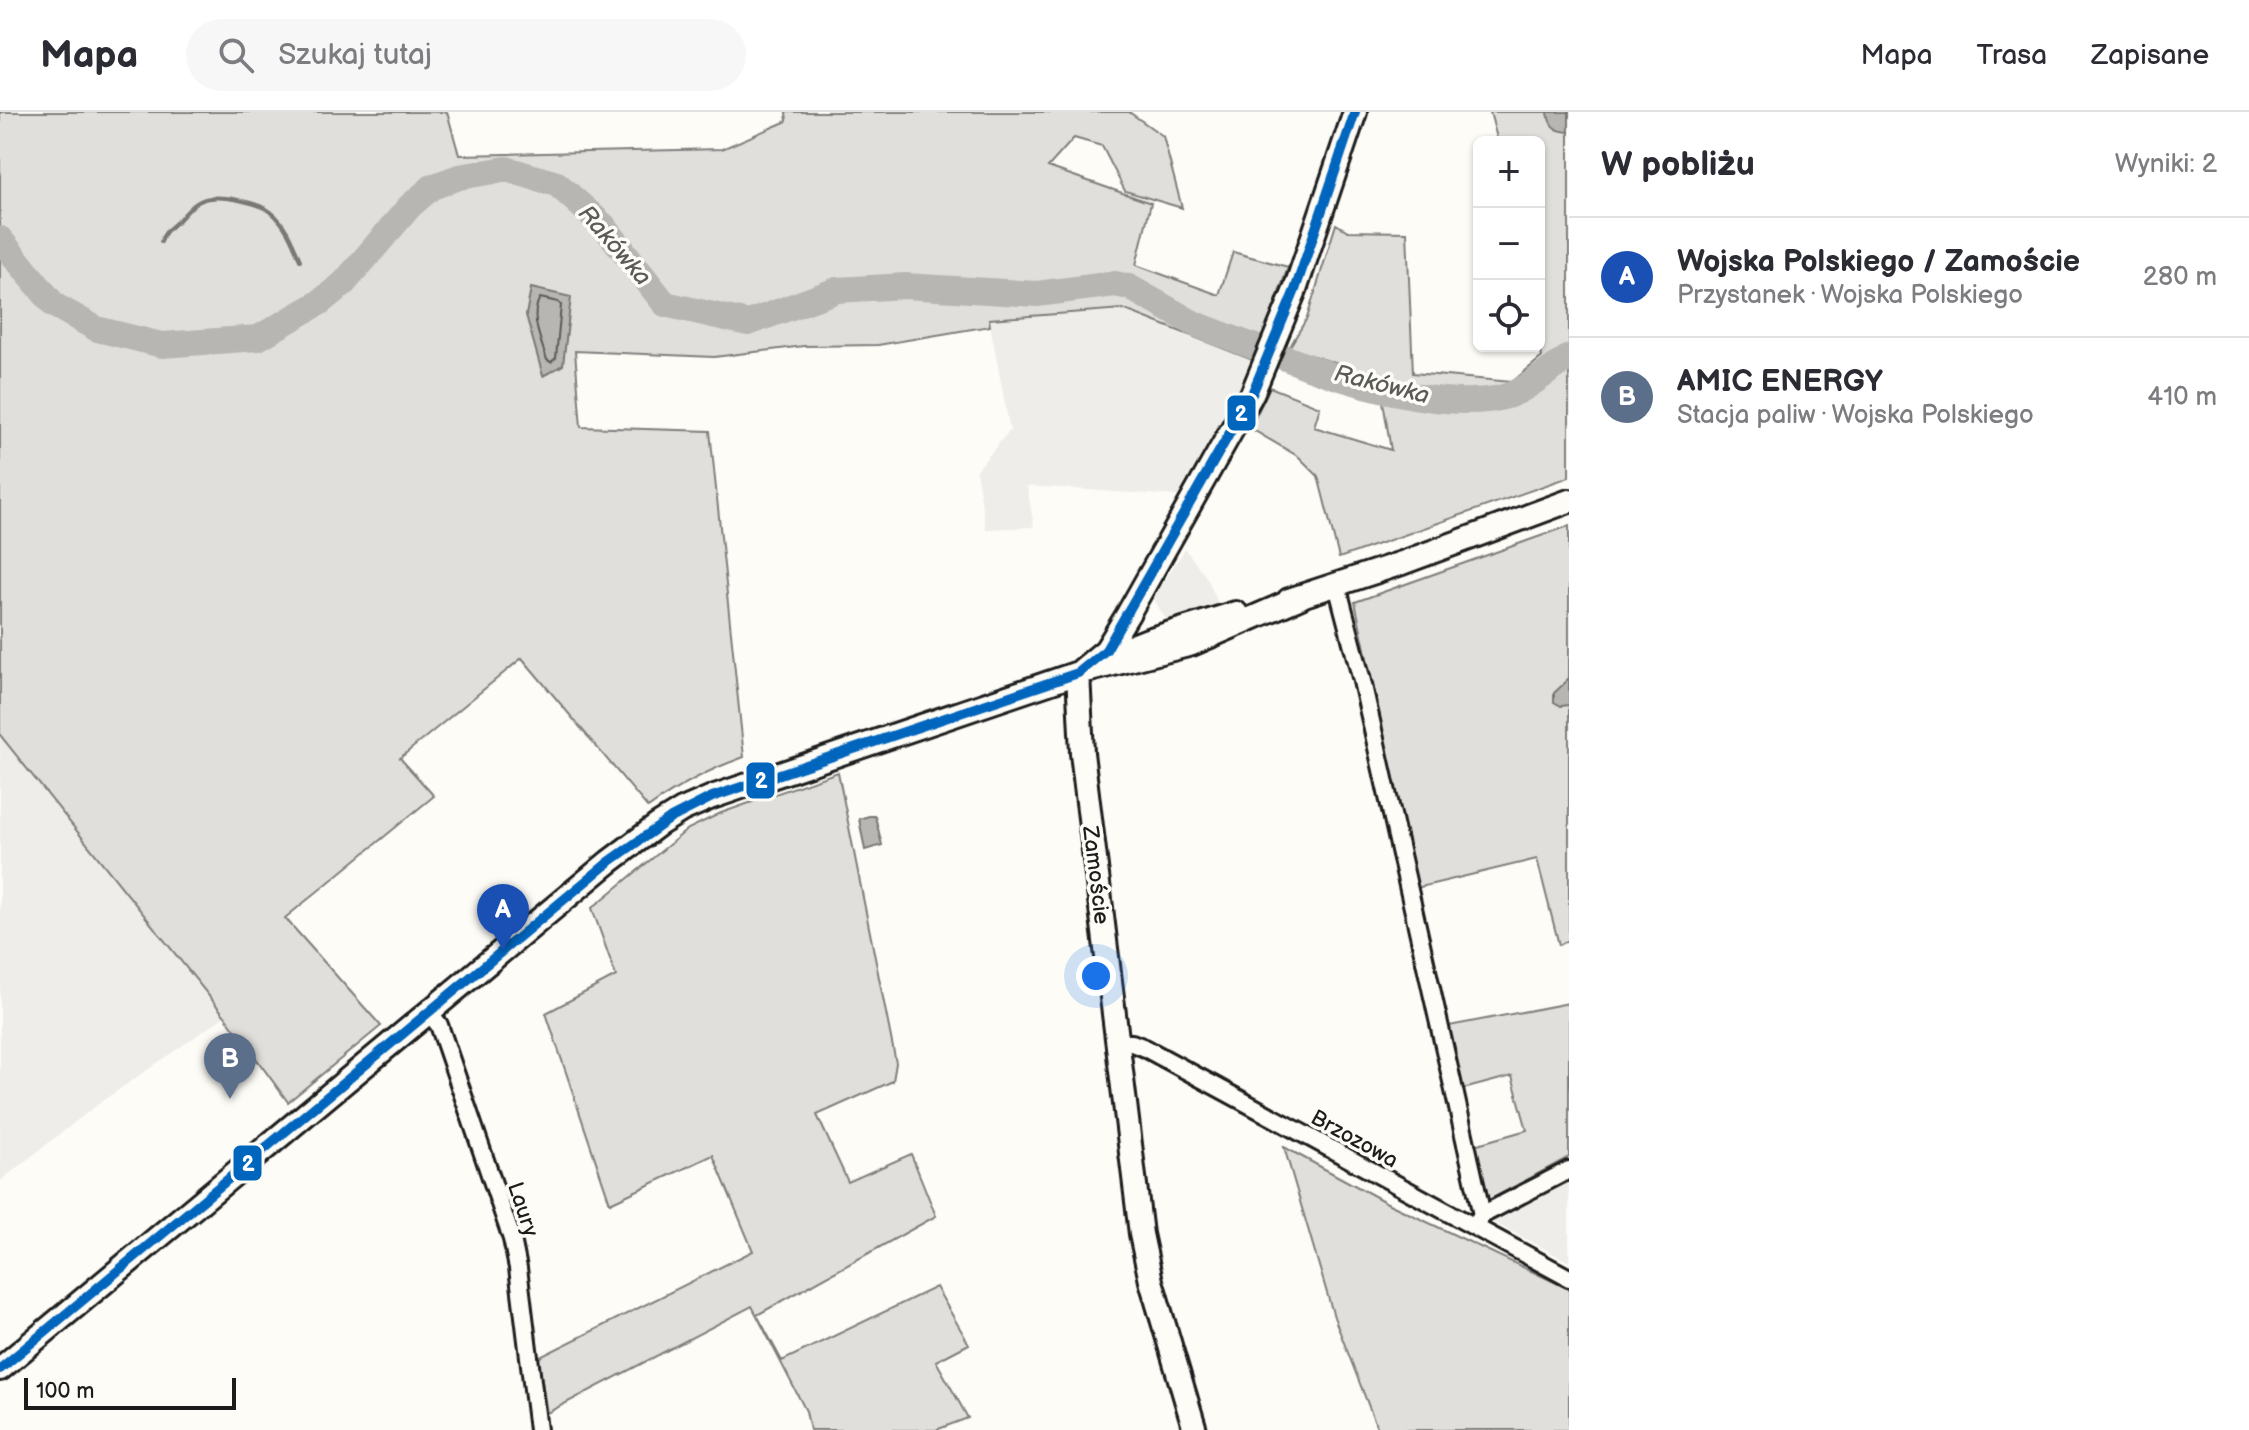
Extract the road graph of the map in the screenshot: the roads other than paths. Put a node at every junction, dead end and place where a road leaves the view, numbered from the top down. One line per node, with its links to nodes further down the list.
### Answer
1 (1355, 112): 5 (street)
2 (1569, 501): 3 (street)
3 (1337, 585): 4 (street); 11 (street)
4 (1301, 597): 6 (street); 7 (street)
5 (1128, 614): 6 (street); 7 (street)
6 (1148, 640): 7 (street)
7 (1078, 673): 8 (street); 9 (street, Zamoście)
8 (429, 1012): 13 (street); 14 (street, Laury)
9 (1118, 1043): 11 (street, Brzozowa); 15 (street, Zamoście)
10 (1569, 1170): 11 (street)
11 (1478, 1221): 12 (street, Brzozowa)
12 (1569, 1278)
13 (0, 1369)
14 (538, 1430)
15 (1195, 1430)

